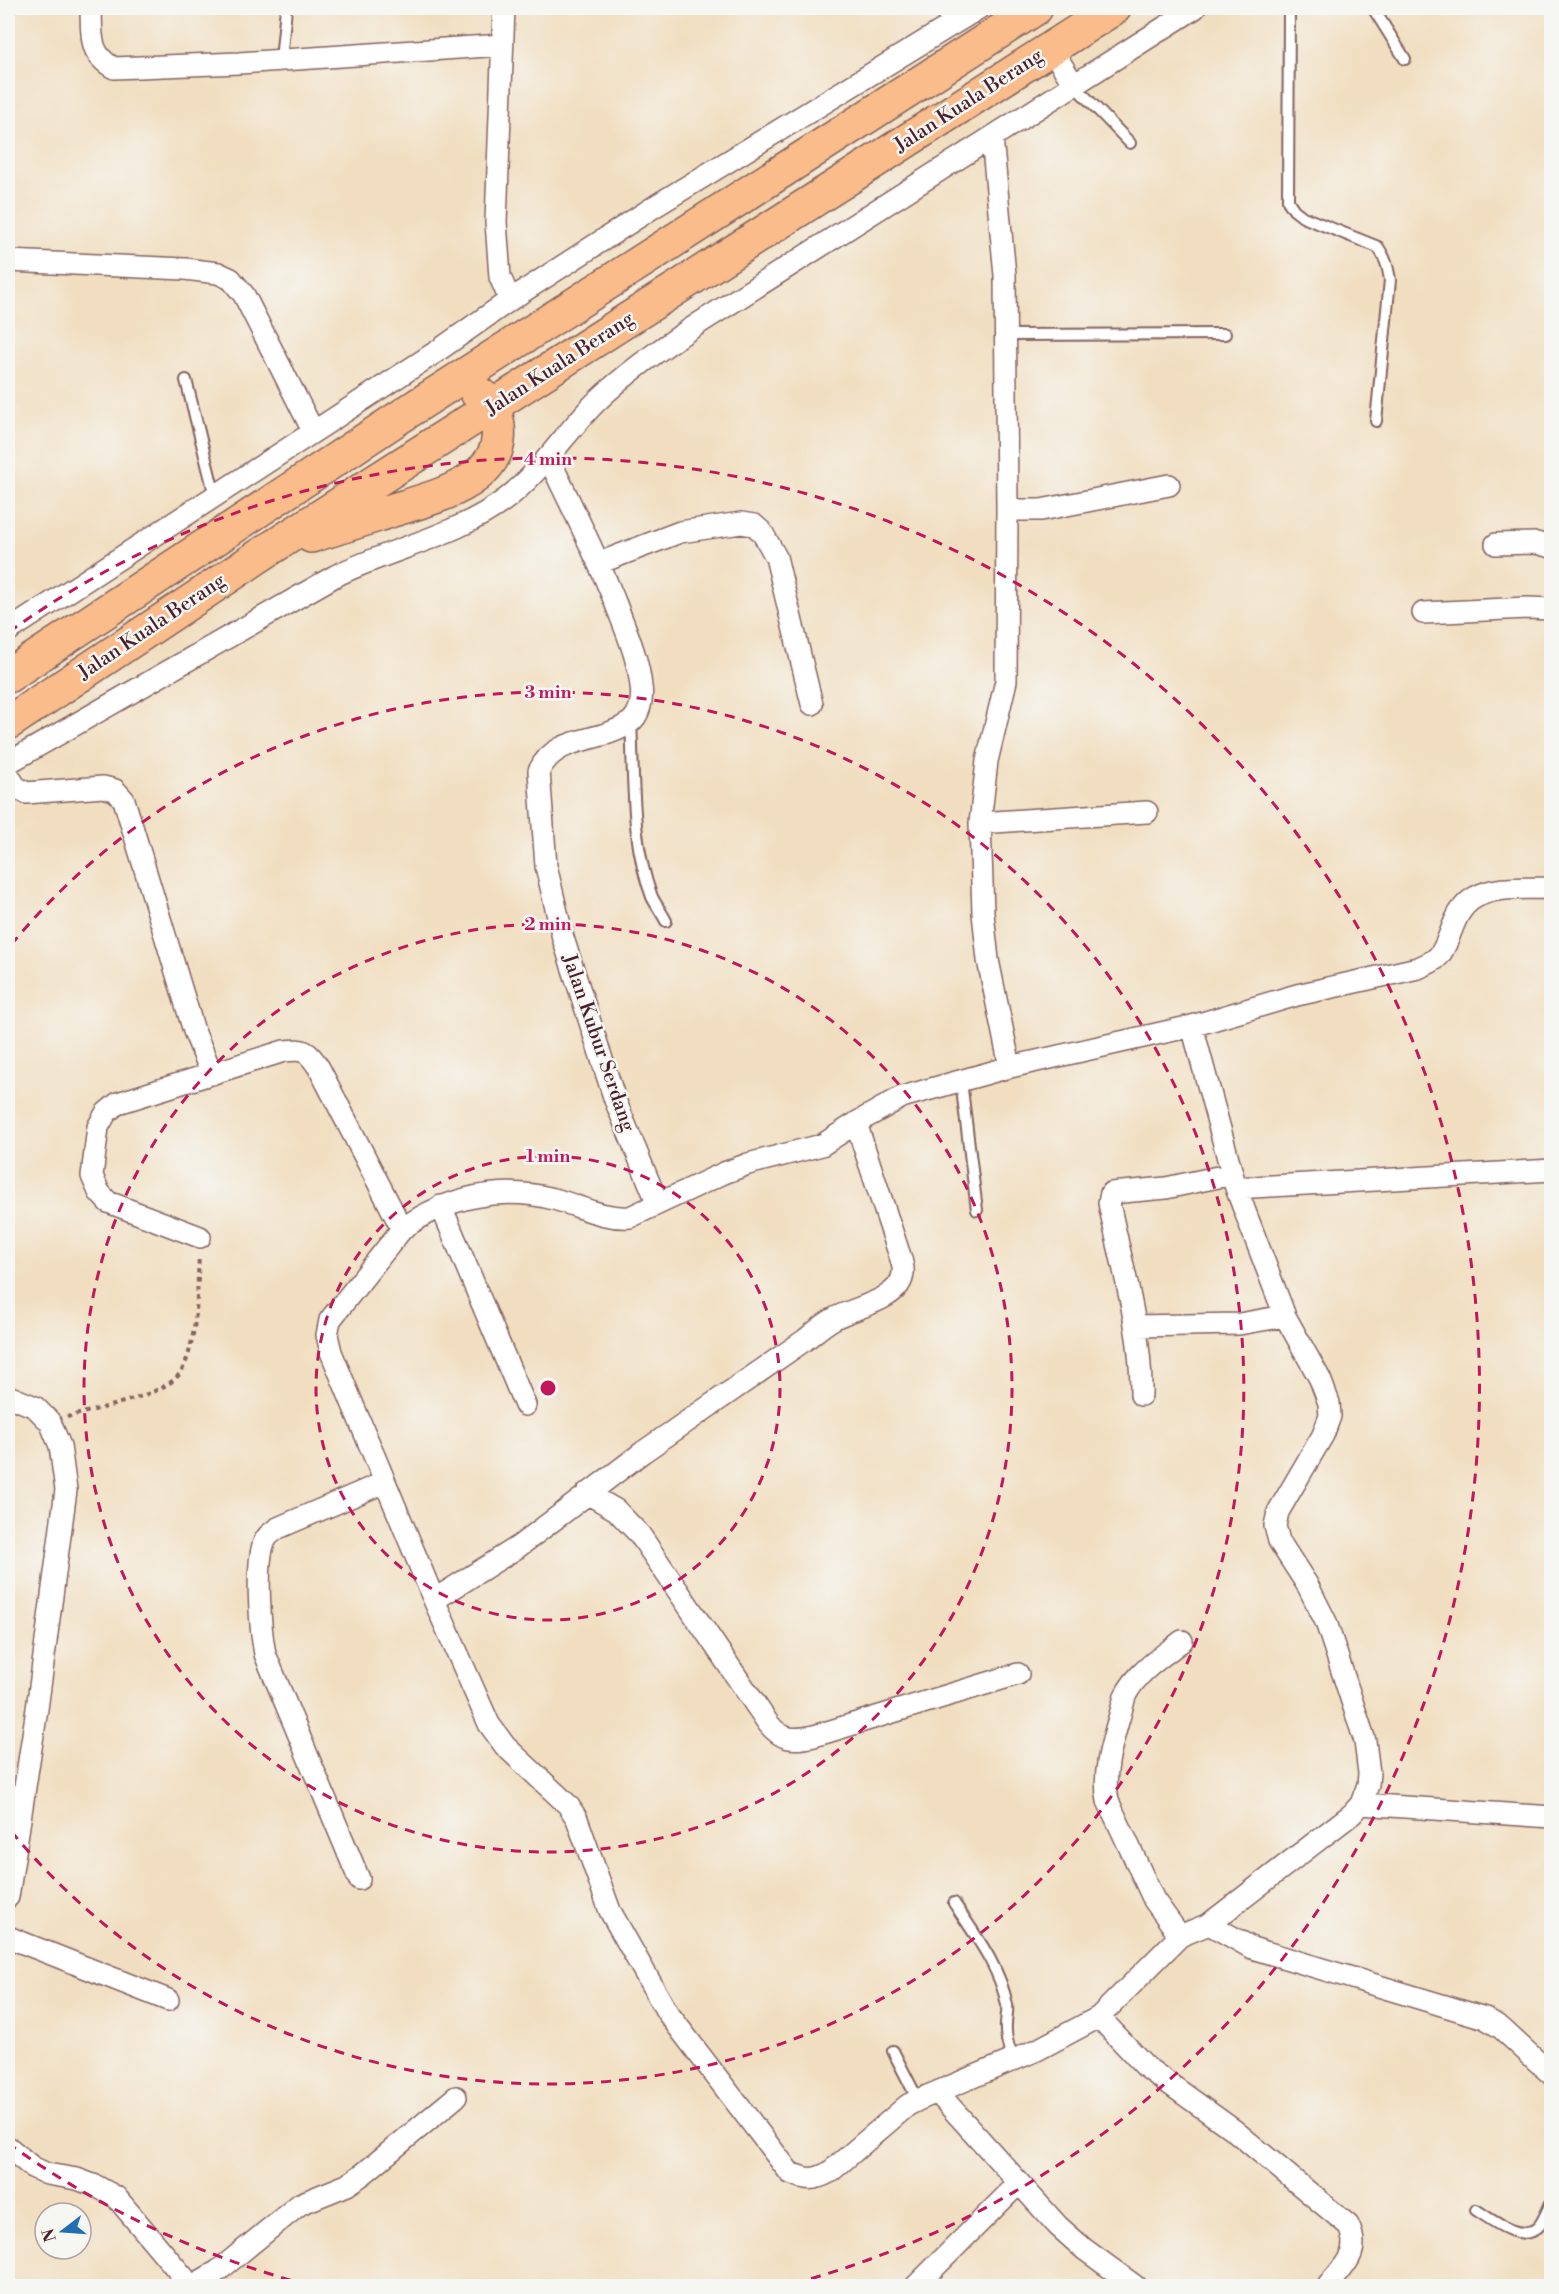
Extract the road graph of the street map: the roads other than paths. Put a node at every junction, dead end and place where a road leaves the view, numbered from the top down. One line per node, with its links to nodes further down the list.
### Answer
1 (91, 8): 15 (street)
2 (286, 8): 15 (lane)
3 (504, 8): 12 (street)
4 (935, 8): 11 (lane)
5 (979, 8): 11 (street)
6 (1036, 8): 20 (highway, Jalan Kuala Berang)
7 (1114, 8): 13 (highway, Jalan Kuala Berang)
8 (1195, 8): 16 (street)
9 (1289, 8): 28 (lane)
10 (1373, 8): 14 (lane)
11 (952, 24): 19 (street)
12 (502, 45): 15 (street); 22 (street)
13 (1052, 48): 16 (street); 27 (highway, Jalan Kuala Berang)
14 (1405, 59)
15 (281, 60)
16 (1074, 85): 17 (street); 18 (lane)
17 (992, 137): 24 (street); 30 (street)
18 (1130, 143)
19 (657, 205): 20 (street); 22 (street)
20 (678, 238): 26 (highway, Jalan Kuala Berang)
21 (8, 261): 29 (street)
22 (510, 300): 29 (street)
23 (1225, 334): 24 (lane)
24 (1005, 335): 34 (street)
25 (186, 380): 33 (lane)
26 (418, 405): 27 (highway); 43 (highway, Jalan Kuala Berang)
27 (492, 407): 32 (highway); 38 (highway, Jalan Kuala Berang)
28 (1376, 421)
29 (313, 431): 33 (street)
30 (548, 457): 35 (street); 39 (street)
31 (1169, 485): 34 (street)
32 (446, 493): 35 (street); 38 (highway)
33 (215, 496): 42 (street)
34 (1007, 510): 50 (street)
35 (462, 524): 47 (street)
36 (1496, 544): 37 (street)
37 (1551, 547)
38 (268, 550): 46 (highway, Jalan Kuala Berang)
39 (599, 562): 44 (street); 45 (street)
40 (1551, 609): 41 (street)
41 (1423, 613)
42 (8, 631)
43 (8, 676)
44 (812, 704)
45 (631, 722): 52 (lane); 60 (street, Jalan Kubur Serdang)
46 (8, 723)
47 (8, 763)
48 (8, 774): 55 (street)
49 (1147, 812): 50 (street)
50 (980, 823): 54 (street)
51 (1551, 888): 53 (street)
52 (666, 921)
53 (1192, 1026): 54 (street); 59 (street)
54 (1010, 1067): 56 (street)
55 (212, 1074): 63 (street); 64 (street)
56 (961, 1081): 57 (street); 62 (lane)
57 (856, 1123): 60 (street); 71 (street)
58 (1551, 1170): 59 (street)
59 (1234, 1181): 65 (street); 66 (street)
60 (658, 1204): 61 (street)
61 (441, 1206): 63 (street); 69 (street)
62 (976, 1210)
63 (402, 1229): 70 (street)
64 (200, 1237)
65 (1285, 1316): 66 (street); 75 (street)
66 (1136, 1326): 67 (street)
67 (1141, 1395)
68 (8, 1396): 78 (street)
69 (525, 1405)
70 (385, 1482): 72 (street); 77 (street)
71 (587, 1493): 72 (street); 74 (street)
72 (434, 1600): 88 (street)
73 (1182, 1641): 81 (street)
74 (1018, 1674)
75 (1361, 1804): 76 (street); 80 (street)
76 (1551, 1817)
77 (360, 1879)
78 (8, 1897)
79 (954, 1903): 86 (lane)
80 (1209, 1924): 81 (street); 87 (street)
81 (1180, 1936): 84 (street)
82 (8, 1937): 83 (street)
83 (168, 2000)
84 (1099, 2017): 86 (street); 97 (street)
85 (893, 2051): 88 (lane)
86 (1013, 2060): 88 (street)
87 (1551, 2075)
88 (928, 2096): 91 (street)
89 (456, 2097): 94 (street)
90 (8, 2147): 94 (street)
91 (1019, 2183): 95 (street); 96 (street)
92 (1551, 2201): 93 (lane)
93 (1476, 2210)
94 (192, 2286)
95 (916, 2286)
96 (1135, 2286)
97 (1328, 2286)

